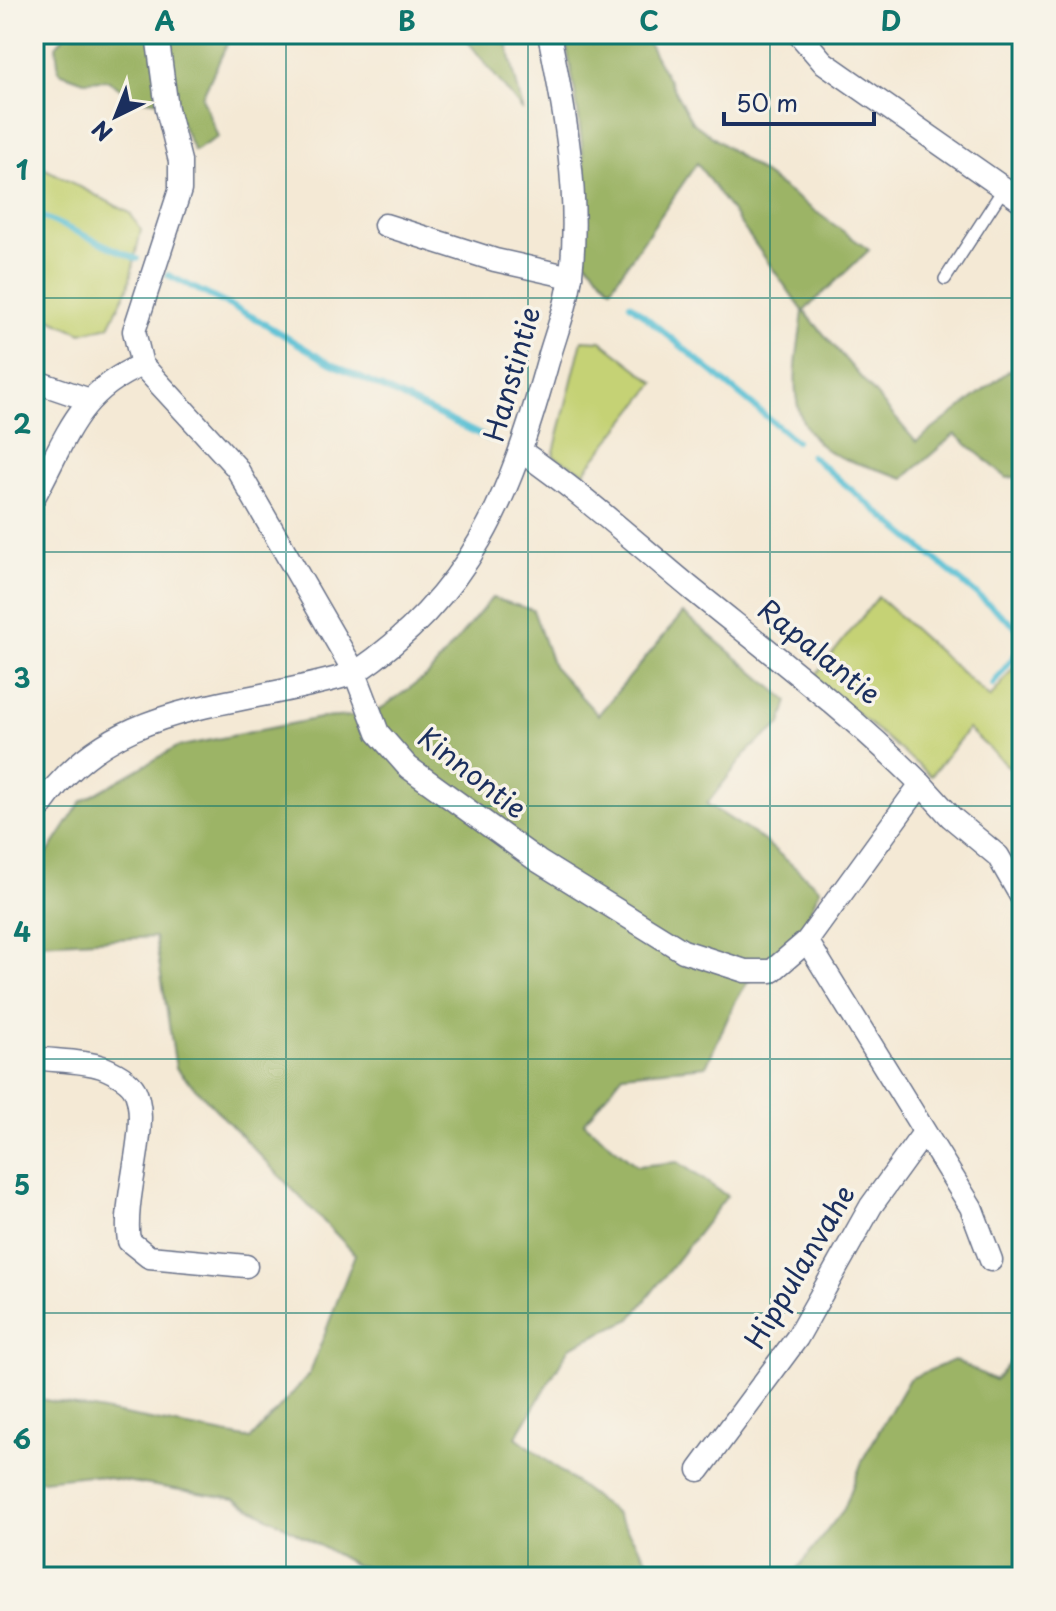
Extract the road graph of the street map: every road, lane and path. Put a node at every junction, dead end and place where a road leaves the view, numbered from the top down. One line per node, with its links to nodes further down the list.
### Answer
1 (157, 34): 8 (street)
2 (549, 34): 6 (street, Hanstintie)
3 (799, 34): 4 (street)
4 (1013, 195): 7 (lane)
5 (385, 225): 6 (street)
6 (571, 277): 11 (street, Hanstintie)
7 (945, 279)
8 (142, 365): 10 (street); 13 (street, Kinnontie)
9 (34, 381): 10 (street)
10 (87, 399): 12 (street)
11 (522, 452): 13 (street, Hanstintie); 14 (street, Rapalantie)
12 (34, 497)
13 (355, 673): 15 (street); 17 (street, Kinnontie)
14 (921, 784): 16 (street, Rapalantie); 17 (street)
15 (34, 816)
16 (1022, 898)
17 (807, 941): 19 (street)
18 (34, 1058): 21 (street)
19 (923, 1134): 20 (street); 22 (street, Hippulanvahe)
20 (991, 1260)
21 (246, 1266)
22 (699, 1470)

